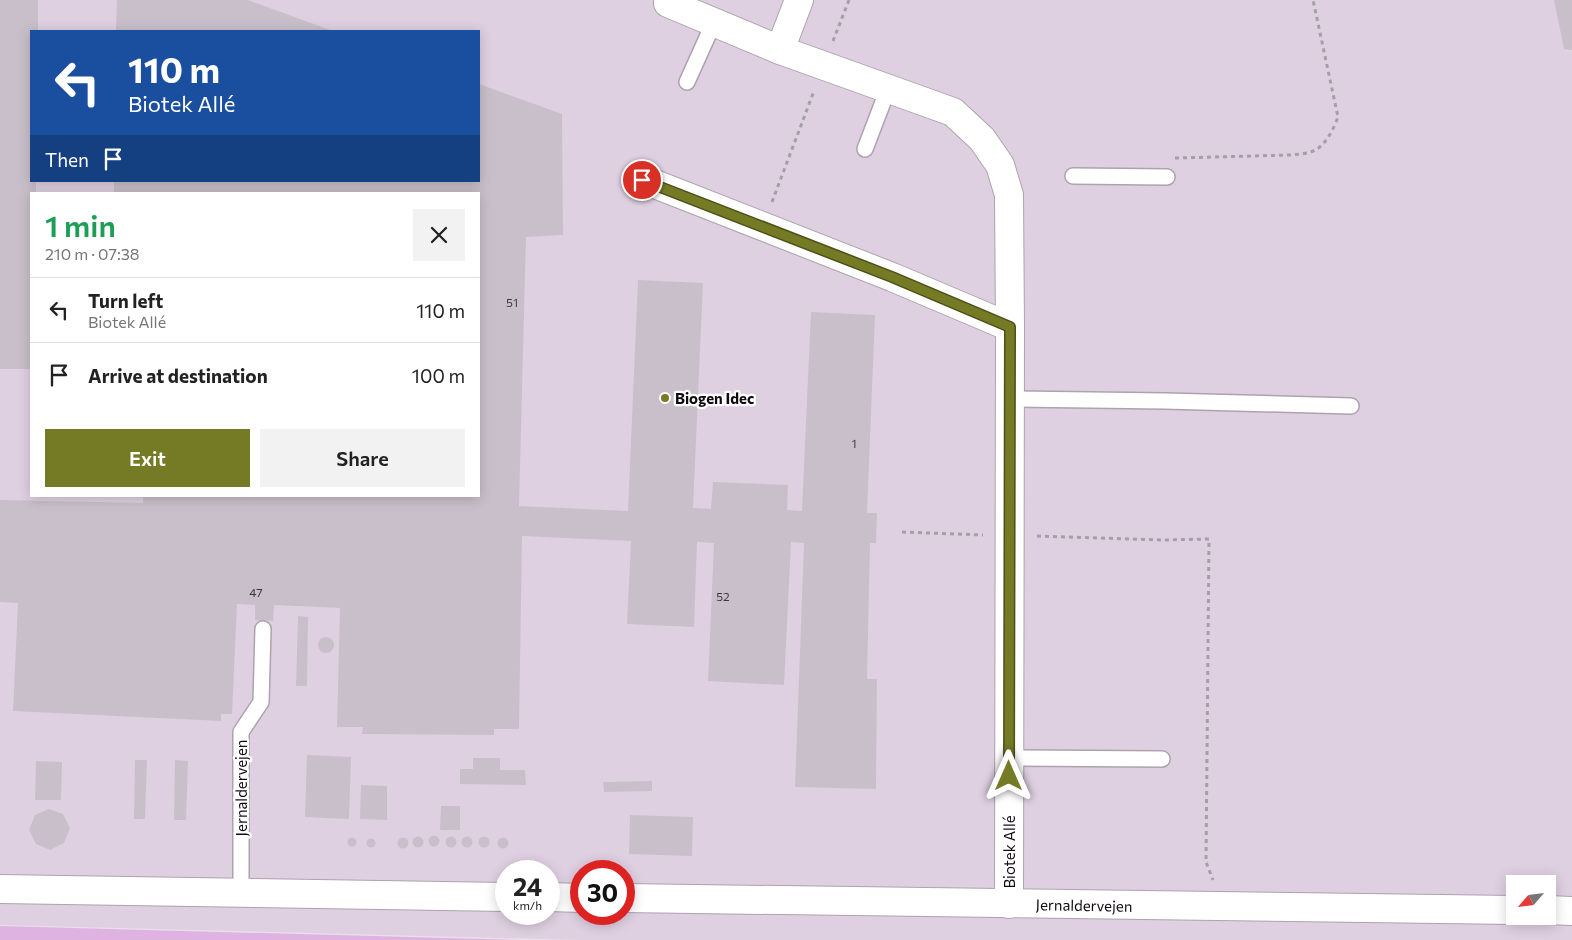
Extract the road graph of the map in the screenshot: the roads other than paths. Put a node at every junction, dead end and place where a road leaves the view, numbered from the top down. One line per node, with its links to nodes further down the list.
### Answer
1 (799, 0): 4 (street)
2 (668, 3): 3 (street, Biotek Allé)
3 (714, 22): 4 (street, Biotek Allé); 5 (lane)
4 (780, 50): 6 (street, Biotek Allé)
5 (687, 82)
6 (888, 89): 7 (lane); 11 (street, Biotek Allé)
7 (865, 149)
8 (1073, 176): 9 (lane)
9 (1167, 177)
10 (642, 180): 11 (street)
11 (1010, 327): 12 (street, Biotek Allé)
12 (1010, 399): 13 (lane); 15 (street, Biotek Allé)
13 (1350, 406)
14 (263, 629): 18 (lane, Jernaldervejen)
15 (1009, 758): 16 (lane); 21 (street, Biotek Allé)
16 (1162, 759)
17 (0, 890): 18 (street)
18 (241, 893): 19 (street)
19 (495, 897)
20 (635, 898): 21 (street, Jernaldervejen)
21 (1010, 904): 22 (street, Jernaldervejen)
22 (1506, 910)
23 (1556, 910): 24 (street)
24 (1572, 911)

